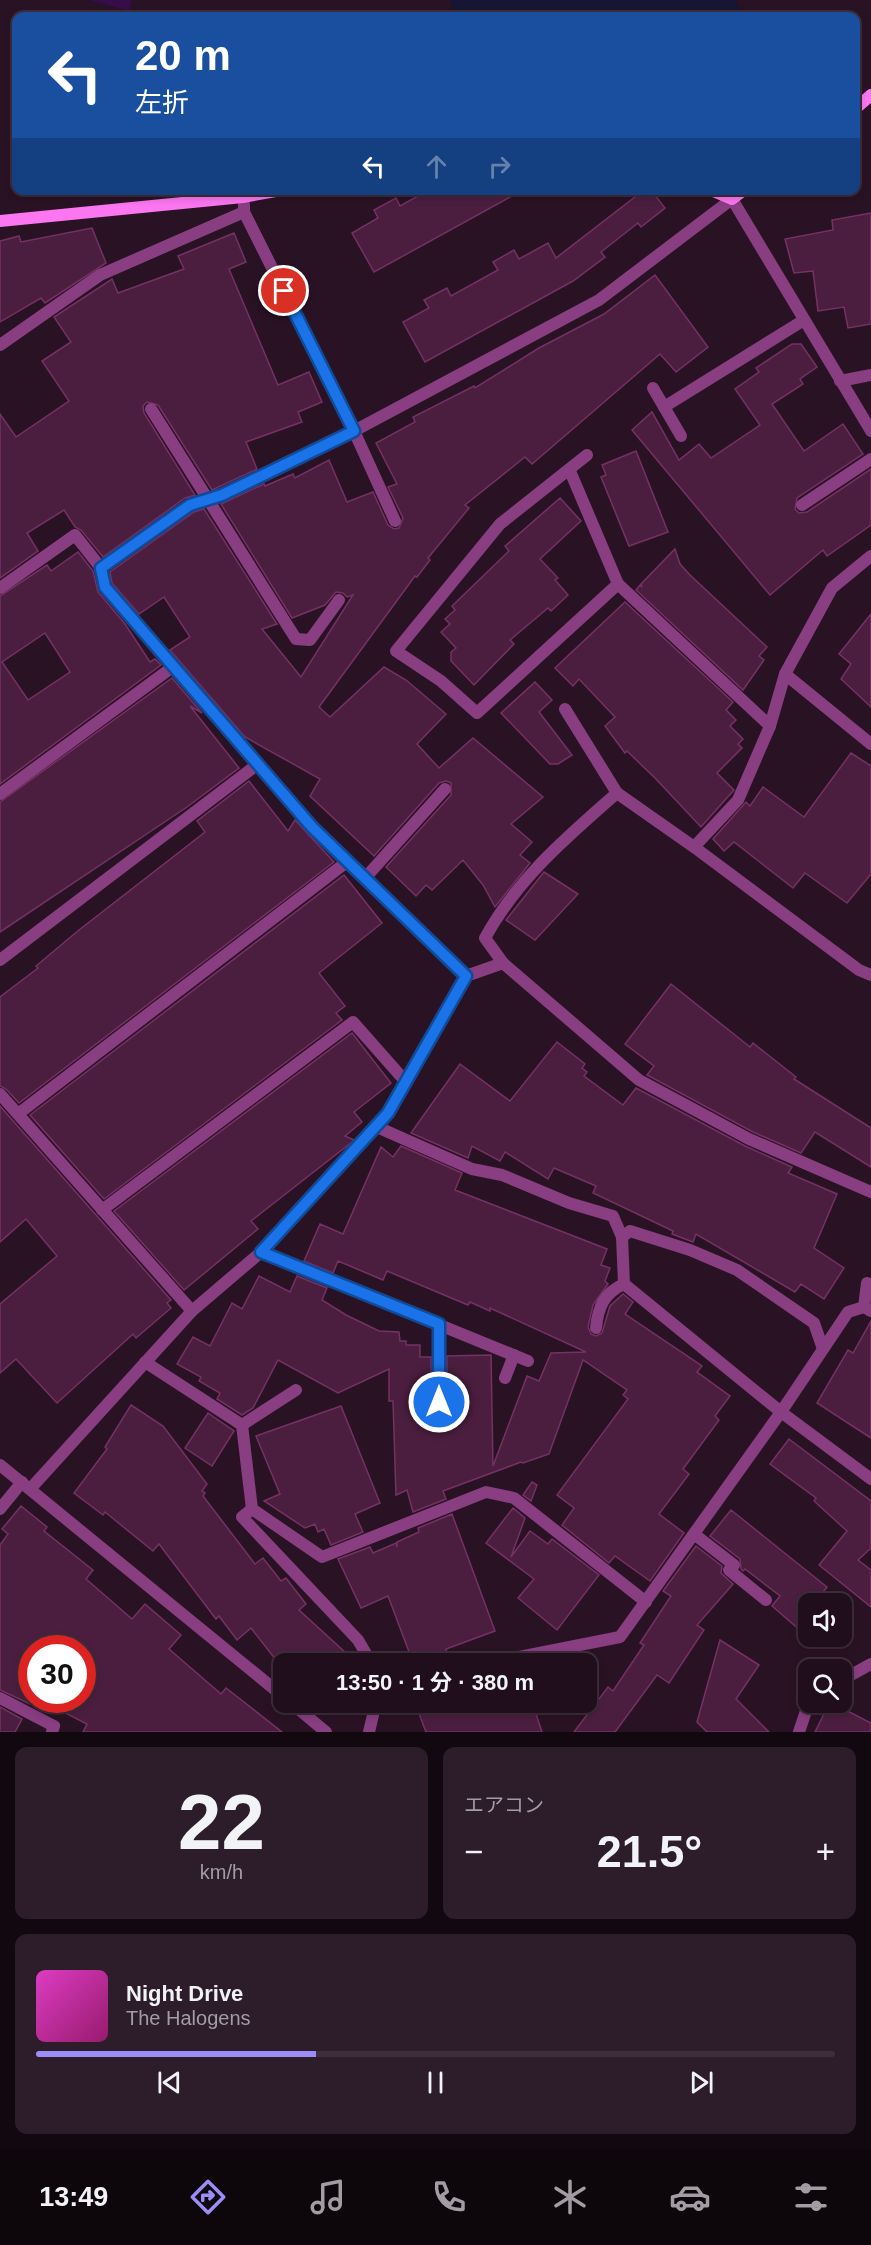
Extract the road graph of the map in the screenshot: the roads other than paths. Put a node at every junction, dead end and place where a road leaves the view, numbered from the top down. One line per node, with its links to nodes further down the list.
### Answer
1 (254, 195): 4 (street)
2 (722, 195): 5 (street)
3 (738, 195): 5 (street)
4 (243, 197): 6 (street); 7 (street)
5 (732, 200): 8 (street); 15 (street)
6 (244, 212): 9 (street); 15 (street)
7 (0, 220)
8 (804, 320): 11 (street); 13 (street)
9 (0, 345)
10 (871, 375): 11 (street)
11 (840, 381): 16 (street)
12 (653, 388): 13 (street)
13 (664, 407): 17 (street)
14 (151, 410): 21 (street)
15 (354, 431): 21 (street); 23 (street)
16 (871, 431)
17 (681, 436)
18 (587, 456): 20 (street)
19 (871, 459): 22 (street)
20 (570, 471): 26 (street); 26 (street)
21 (207, 500): 25 (street); 28 (street)
22 (802, 505)
23 (395, 521)
24 (871, 556): 30 (street)
25 (101, 568): 27 (street); 29 (street)
26 (618, 584): 32 (street)
27 (0, 588)
28 (339, 600)
29 (174, 666): 34 (street); 37 (street)
30 (785, 674): 32 (street); 33 (street)
31 (565, 710): 36 (street)
32 (770, 726): 38 (street)
33 (871, 744)
34 (258, 764): 39 (street); 41 (street)
35 (445, 789): 40 (street)
36 (616, 793): 38 (street); 42 (street)
37 (0, 794)
38 (694, 847): 43 (street)
39 (348, 861): 40 (street); 47 (street)
40 (366, 877): 44 (street)
41 (0, 960)
42 (503, 963): 44 (street); 49 (street)
43 (871, 975)
44 (466, 976): 45 (street)
45 (406, 1082): 48 (street); 50 (street)
46 (0, 1094): 47 (street)
47 (18, 1114): 50 (street)
48 (377, 1127): 51 (street); 52 (street)
49 (871, 1192)
50 (102, 1209): 56 (street)
51 (622, 1237): 54 (street); 59 (street)
52 (261, 1252): 56 (street); 57 (street)
53 (867, 1283): 55 (street)
54 (624, 1284): 58 (street); 66 (street)
55 (868, 1309): 59 (street)
56 (192, 1311): 62 (street)
57 (439, 1324): 60 (street); 65 (street)
58 (596, 1328)
59 (824, 1349): 66 (street)
60 (514, 1355): 61 (street); 63 (street)
61 (528, 1361)
62 (145, 1362): 67 (street); 70 (street)
63 (505, 1378)
64 (296, 1390): 67 (street)
65 (439, 1402)
66 (781, 1412): 69 (street); 73 (street)
67 (242, 1425): 72 (street)
68 (0, 1465): 70 (street)
69 (871, 1479)
70 (26, 1485): 71 (street); 80 (street)
71 (0, 1509)
72 (252, 1509): 75 (street); 76 (street)
73 (694, 1534): 74 (street); 75 (street)
74 (766, 1600)
75 (645, 1602): 77 (street)
76 (366, 1653)
77 (539, 1653)
78 (871, 1664): 79 (street)
79 (852, 1674)
80 (273, 1688)
81 (0, 1698): 85 (street)
82 (303, 1713): 86 (street)
83 (373, 1713): 87 (street)
84 (806, 1713): 88 (street)
85 (52, 1732)
86 (326, 1732)
87 (369, 1732)
88 (800, 1732)

